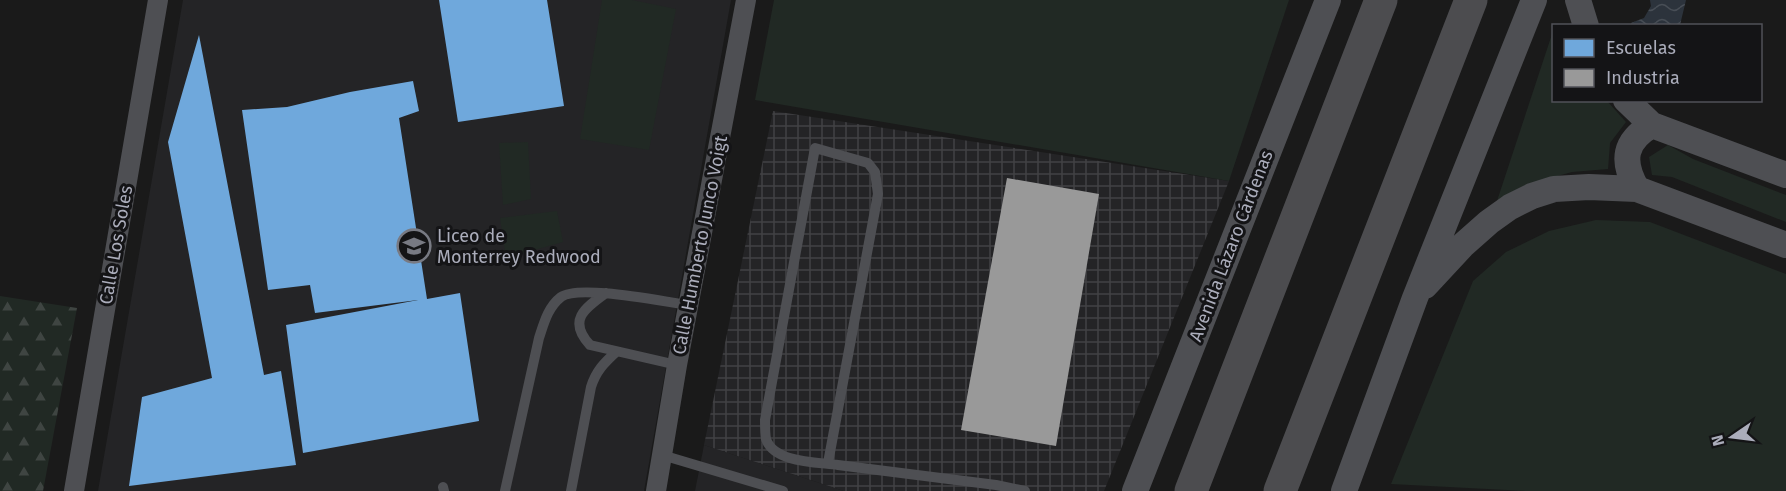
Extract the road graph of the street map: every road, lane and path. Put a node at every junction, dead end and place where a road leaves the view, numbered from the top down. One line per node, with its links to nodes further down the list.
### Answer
1 (158, 0): 22 (street, Calle Los Soles)
2 (746, 0): 16 (street, Calle Humberto Junco Voigt)
3 (1328, 0): 28 (street, Avenida Lázaro Cárdenas)
4 (1381, 0): 29 (highway)
5 (1471, 0): 30 (highway)
6 (1534, 0): 15 (street)
7 (1578, 0): 8 (street)
8 (1585, 24)
9 (1627, 102): 10 (street)
10 (1652, 124): 11 (street); 12 (street)
11 (1786, 176)
12 (1637, 189): 13 (street); 15 (street)
13 (1786, 245)
14 (606, 293): 16 (lane); 17 (lane); 23 (lane)
15 (1415, 298): 31 (street)
16 (689, 305): 18 (street, Calle Humberto Junco Voigt)
17 (616, 352): 18 (lane); 24 (lane)
18 (677, 365): 19 (street, Calle Humberto Junco Voigt)
19 (662, 455): 21 (lane); 25 (street, Calle Humberto Junco Voigt)
20 (828, 463): 20 (lane); 27 (lane)
21 (765, 489): 26 (lane)
22 (74, 491)
23 (505, 491)
24 (571, 491)
25 (656, 491)
26 (783, 491)
27 (1025, 491)
28 (1135, 491)
29 (1191, 491)
30 (1280, 491)
31 (1344, 491)

